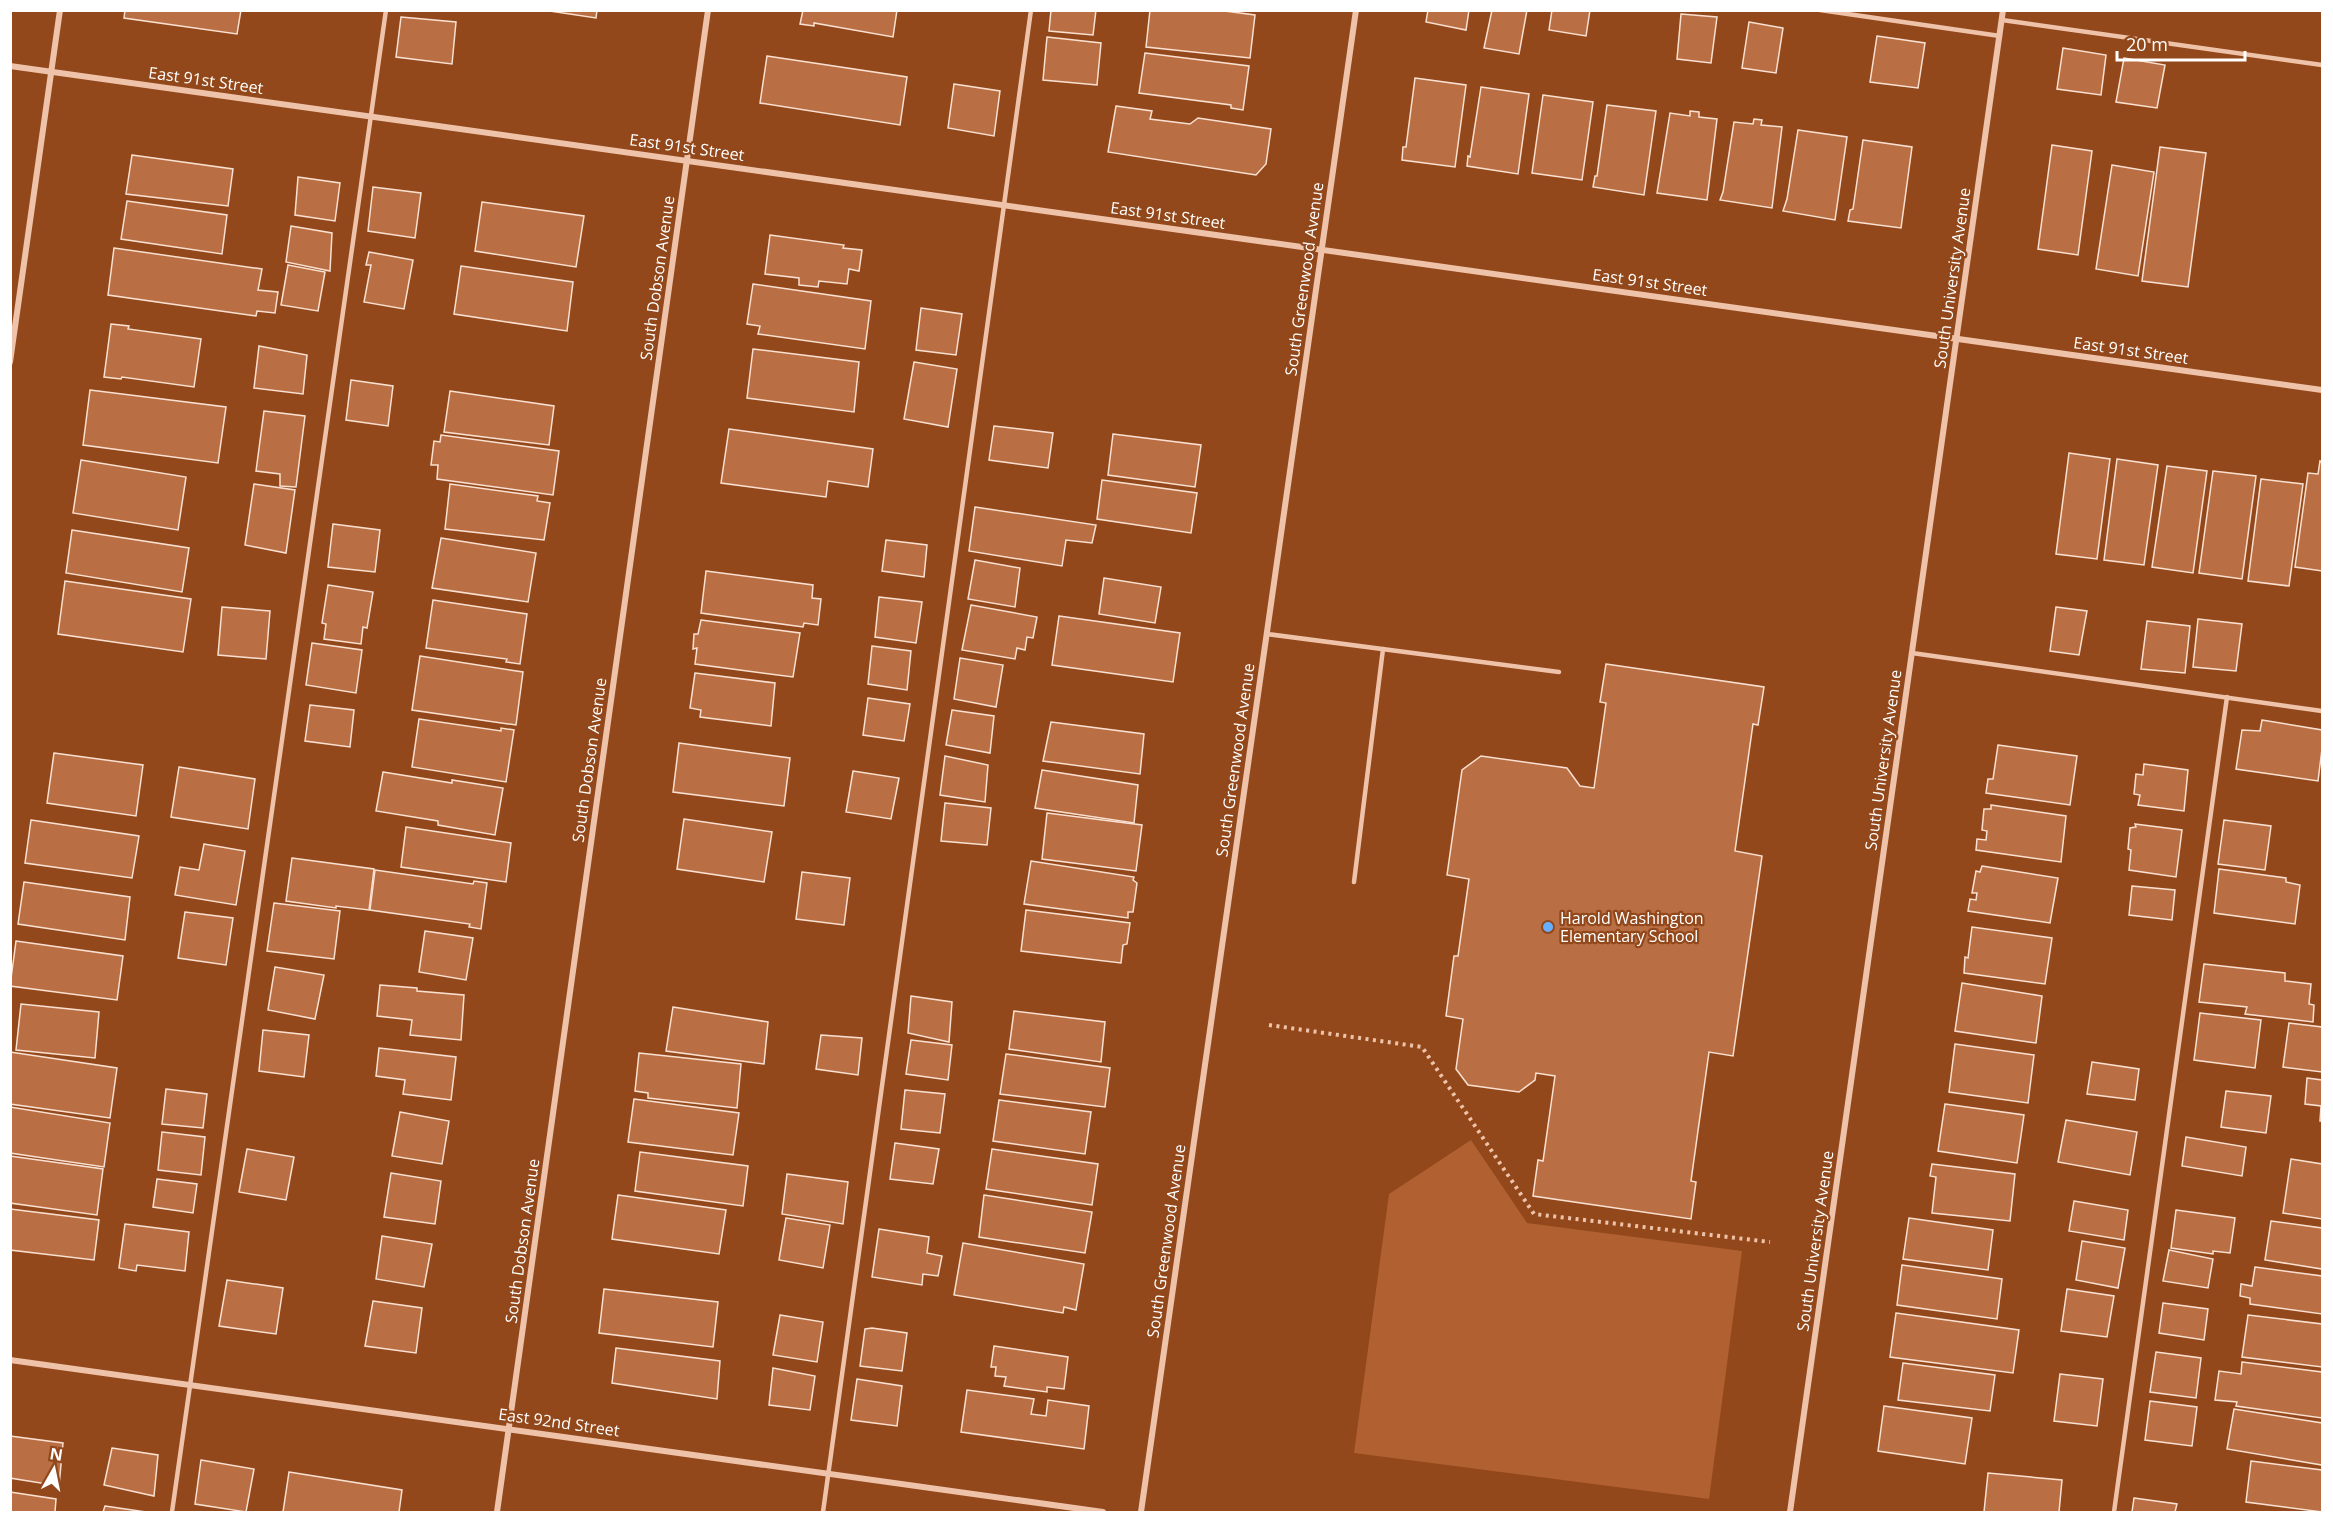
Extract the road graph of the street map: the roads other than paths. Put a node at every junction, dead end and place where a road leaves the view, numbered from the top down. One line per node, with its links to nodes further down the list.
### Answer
1 (60, 10): 12 (street)
2 (386, 10): 13 (lane)
3 (708, 10): 14 (street, South Dobson Avenue)
4 (1031, 10): 15 (lane)
5 (1356, 10): 16 (street, South Greenwood Avenue)
6 (1820, 10): 9 (lane)
7 (2003, 10): 8 (street, South University Avenue)
8 (2002, 20): 9 (street, South University Avenue); 10 (lane)
9 (2000, 36): 17 (street, South University Avenue)
10 (2322, 64)
11 (10, 66): 12 (street, East 91st Street)
12 (51, 72): 13 (street, East 91st Street); 18 (street)
13 (371, 117): 14 (street, East 91st Street); 28 (lane)
14 (687, 161): 15 (street, East 91st Street); 29 (street, South Dobson Avenue)
15 (1004, 206): 16 (street, East 91st Street); 30 (lane)
16 (1322, 250): 17 (street, East 91st Street); 20 (street, South Greenwood Avenue)
17 (1956, 339): 19 (street, East 91st Street); 22 (street, South University Avenue)
18 (10, 362)
19 (2322, 390)
20 (1267, 634): 21 (lane); 35 (street, South Greenwood Avenue)
21 (1383, 649): 23 (lane); 26 (lane)
22 (1912, 653): 24 (lane); 36 (street, South University Avenue)
23 (1559, 672)
24 (2227, 697): 25 (lane); 37 (lane)
25 (2322, 711)
26 (1354, 882)
27 (10, 1359): 28 (street, East 92nd Street)
28 (190, 1384): 29 (street, East 92nd Street); 31 (lane)
29 (509, 1429): 30 (street, East 92nd Street); 32 (street, South Dobson Avenue)
30 (828, 1474): 33 (lane); 34 (street, East 92nd Street)
31 (172, 1512)
32 (497, 1512)
33 (823, 1512)
34 (1103, 1512)
35 (1141, 1512)
36 (1790, 1512)
37 (2114, 1512)

